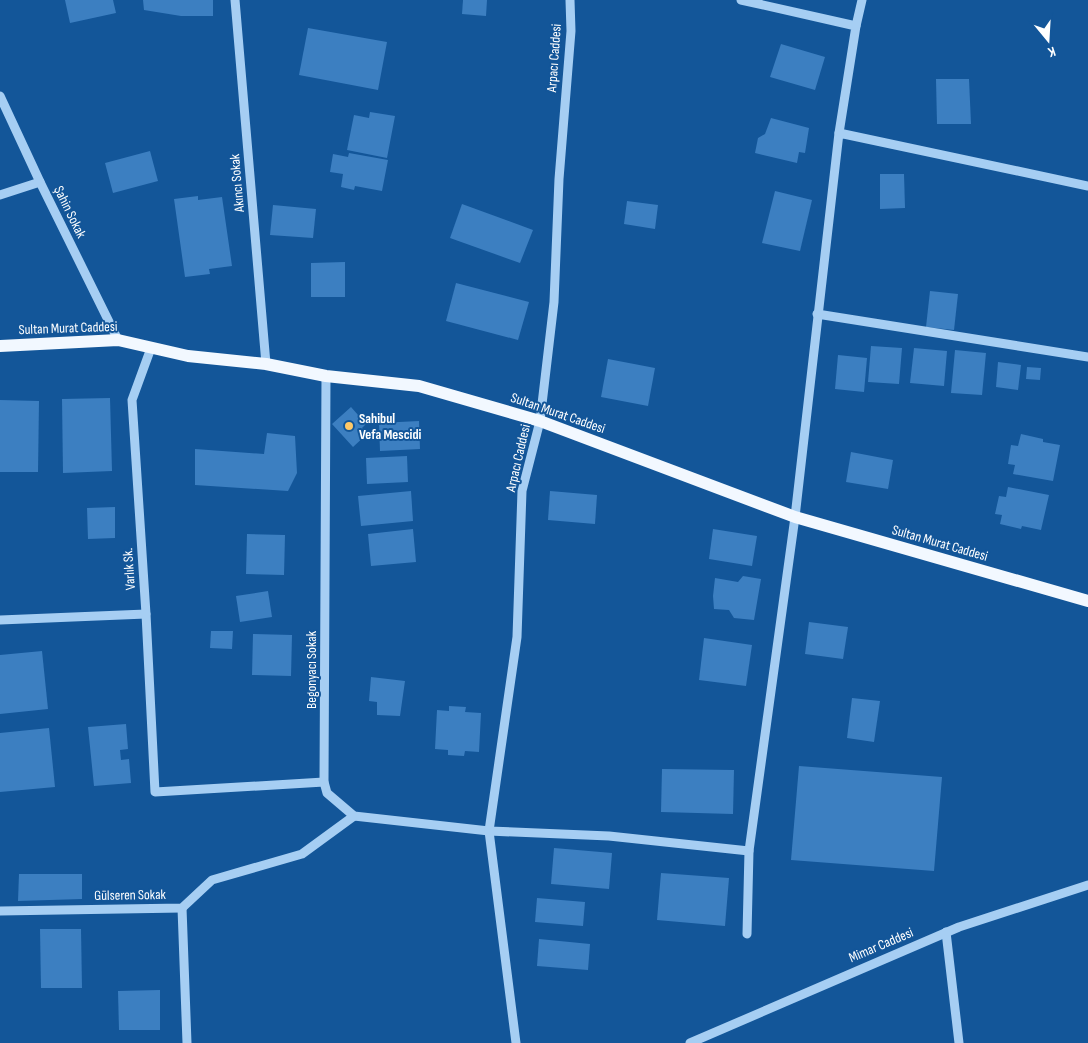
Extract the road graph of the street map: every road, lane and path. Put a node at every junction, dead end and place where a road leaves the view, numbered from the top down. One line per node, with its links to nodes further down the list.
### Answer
1 (235, 0): 16 (street, Akıncı Sokak)
2 (570, 0): 18 (street, Arpacı Caddesi)
3 (741, 0): 5 (street)
4 (862, 0): 5 (street)
5 (856, 26): 7 (street)
6 (0, 96): 8 (street, Şahin Sokak)
7 (839, 133): 9 (street); 11 (street)
8 (40, 182): 10 (street); 12 (street, Şahin Sokak)
9 (1088, 186)
10 (0, 195)
11 (818, 314): 15 (street); 19 (street)
12 (118, 340): 13 (main road, Sultan Murat Caddesi); 14 (main road, Sultan Murat Caddesi)
13 (0, 346)
14 (151, 348): 16 (main road, Sultan Murat Caddesi); 21 (street, Varlık Sk.)
15 (1088, 357)
16 (266, 364): 17 (main road, Sultan Murat Caddesi)
17 (326, 376): 18 (main road, Sultan Murat Caddesi); 23 (street, Begonyacı Sokak)
18 (540, 421): 19 (main road, Sultan Murat Caddesi); 25 (street, Arpacı Caddesi)
19 (795, 517): 20 (main road, Sultan Murat Caddesi); 26 (street)
20 (1088, 601)
21 (146, 614): 22 (street); 23 (street, Varlık Sk.)
22 (0, 620)
23 (324, 782): 24 (street)
24 (354, 816): 25 (street); 28 (street, Gülseren Sokak)
25 (489, 831): 26 (street); 33 (street, Arpacı Caddesi)
26 (749, 852): 31 (street)
27 (1088, 885): 30 (street, Mimar Caddesi)
28 (182, 908): 29 (street, Gülseren Sokak); 32 (street)
29 (0, 911)
30 (946, 932): 34 (street, Mimar Caddesi); 35 (street)
31 (747, 934)
32 (187, 1043)
33 (516, 1043)
34 (690, 1043)
35 (959, 1043)

